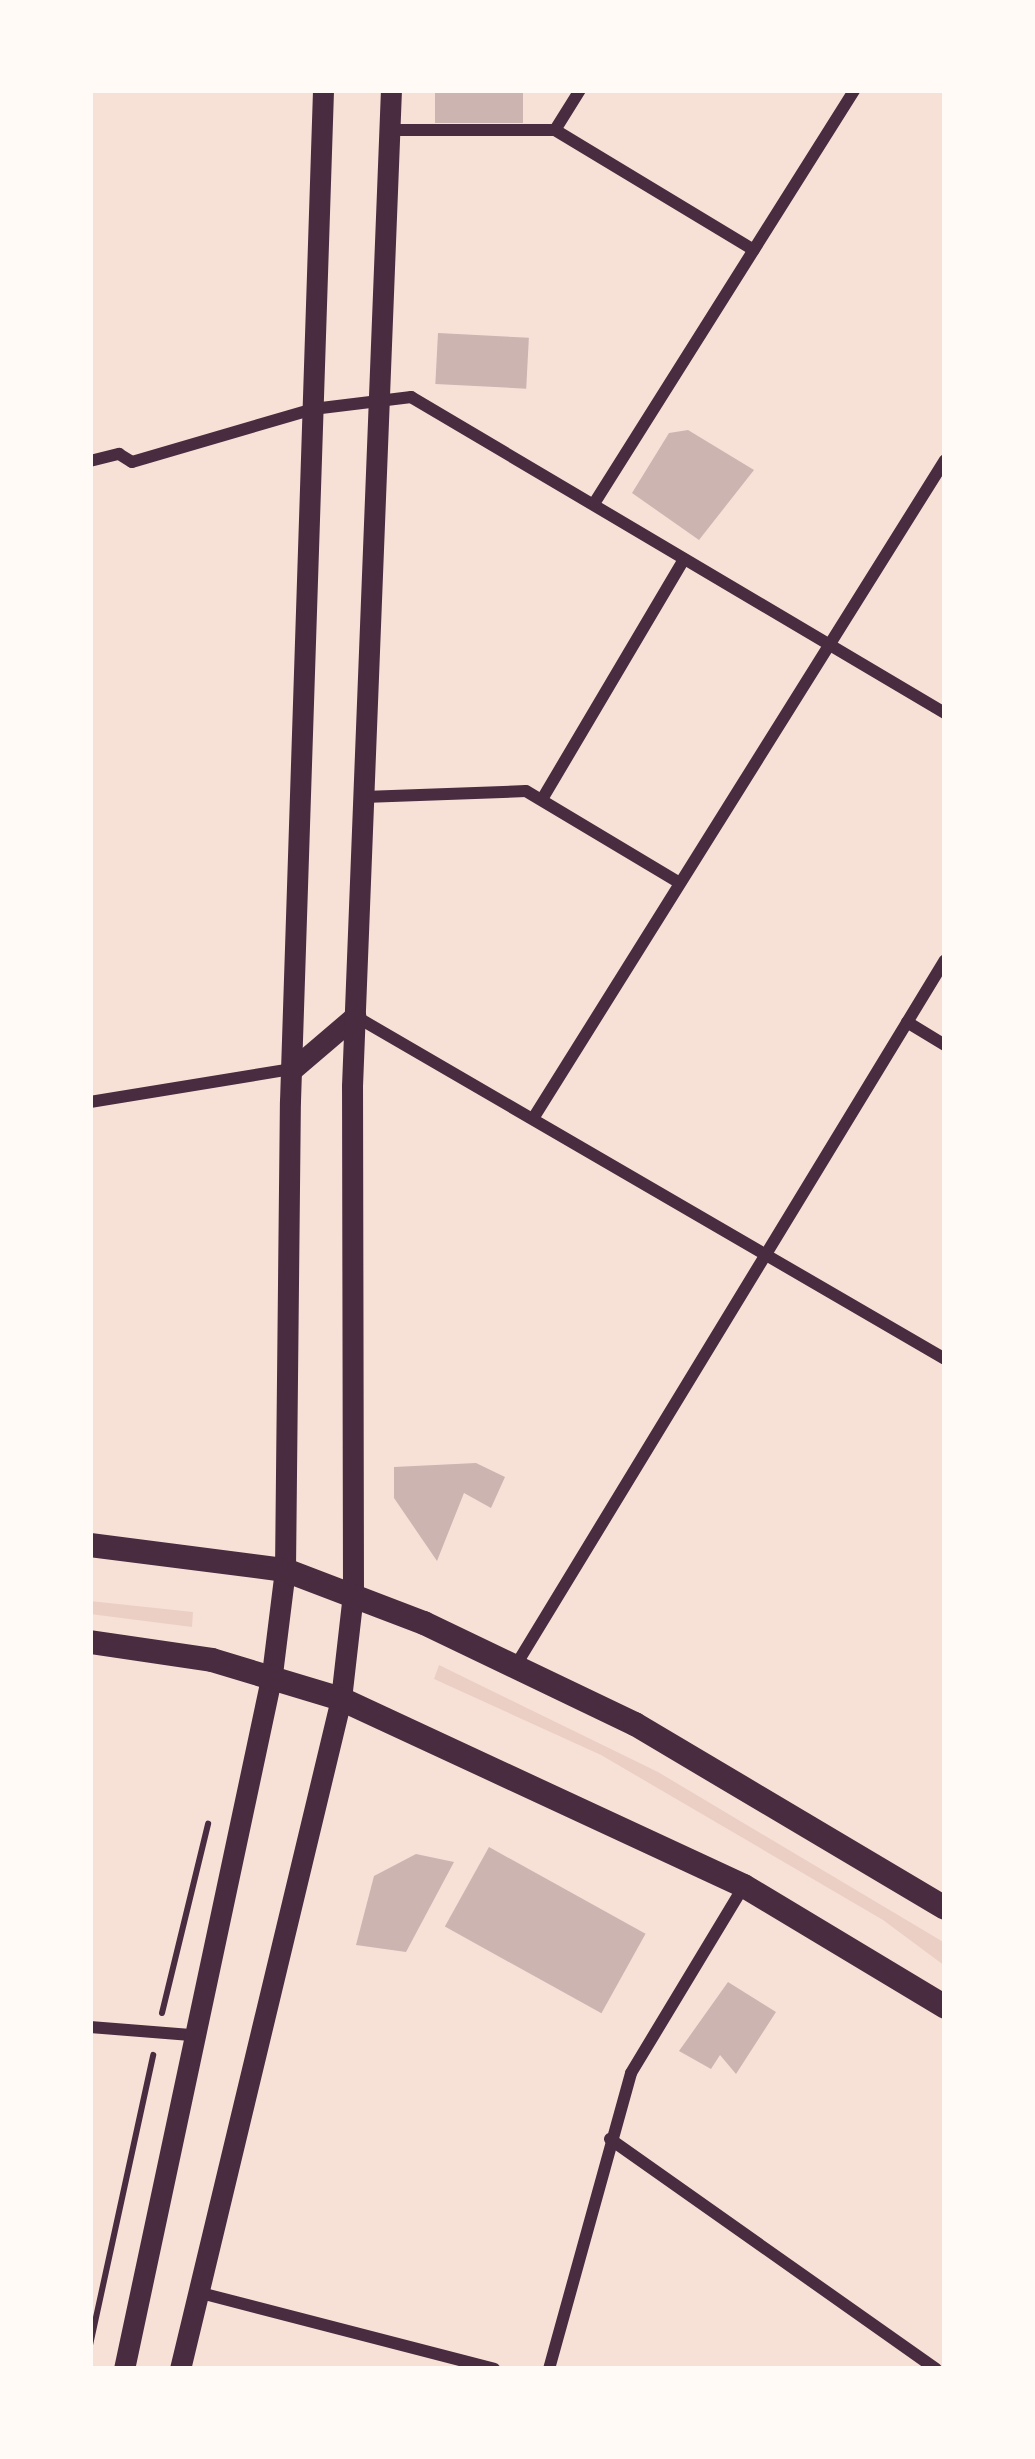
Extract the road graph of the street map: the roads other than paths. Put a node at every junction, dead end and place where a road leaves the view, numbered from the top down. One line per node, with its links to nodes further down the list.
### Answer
1 (323, 90): 9 (main road)
2 (391, 90): 5 (main road)
3 (580, 90): 6 (street)
4 (854, 90): 7 (street)
5 (389, 130): 6 (street); 8 (main road)
6 (555, 130): 7 (street)
7 (754, 250): 12 (street)
8 (378, 398): 9 (street); 12 (street); 17 (main road)
9 (313, 410): 10 (street); 23 (main road)
10 (90, 460)
11 (945, 460): 14 (street)
12 (595, 502): 13 (street)
13 (684, 559): 14 (street); 16 (street)
14 (830, 645): 15 (street); 18 (street)
15 (945, 713)
16 (544, 796): 17 (street); 18 (street)
17 (364, 797): 20 (main road)
18 (680, 883): 25 (street)
19 (945, 959): 21 (street)
20 (355, 1016): 23 (main road); 25 (street); 30 (main road)
21 (907, 1022): 22 (street); 26 (street)
22 (945, 1045)
23 (293, 1069): 24 (street); 29 (main road)
24 (90, 1102)
25 (534, 1117): 26 (street)
26 (766, 1250): 27 (street); 32 (street)
27 (945, 1359)
28 (90, 1545): 29 (highway)
29 (285, 1570): 30 (highway); 33 (main road)
30 (353, 1593): 32 (highway); 34 (main road)
31 (90, 1642): 33 (highway)
32 (517, 1666): 36 (highway)
33 (272, 1674): 34 (highway); 39 (main road)
34 (341, 1699): 35 (highway); 41 (main road)
35 (744, 1886): 37 (highway); 40 (street)
36 (945, 1908)
37 (945, 2007)
38 (90, 2027): 39 (street)
39 (191, 2035): 42 (main road)
40 (610, 2139): 45 (street); 46 (street)
41 (196, 2291): 43 (main road); 44 (street)
42 (124, 2369)
43 (180, 2369)
44 (494, 2369)
45 (549, 2369)
46 (936, 2369)

